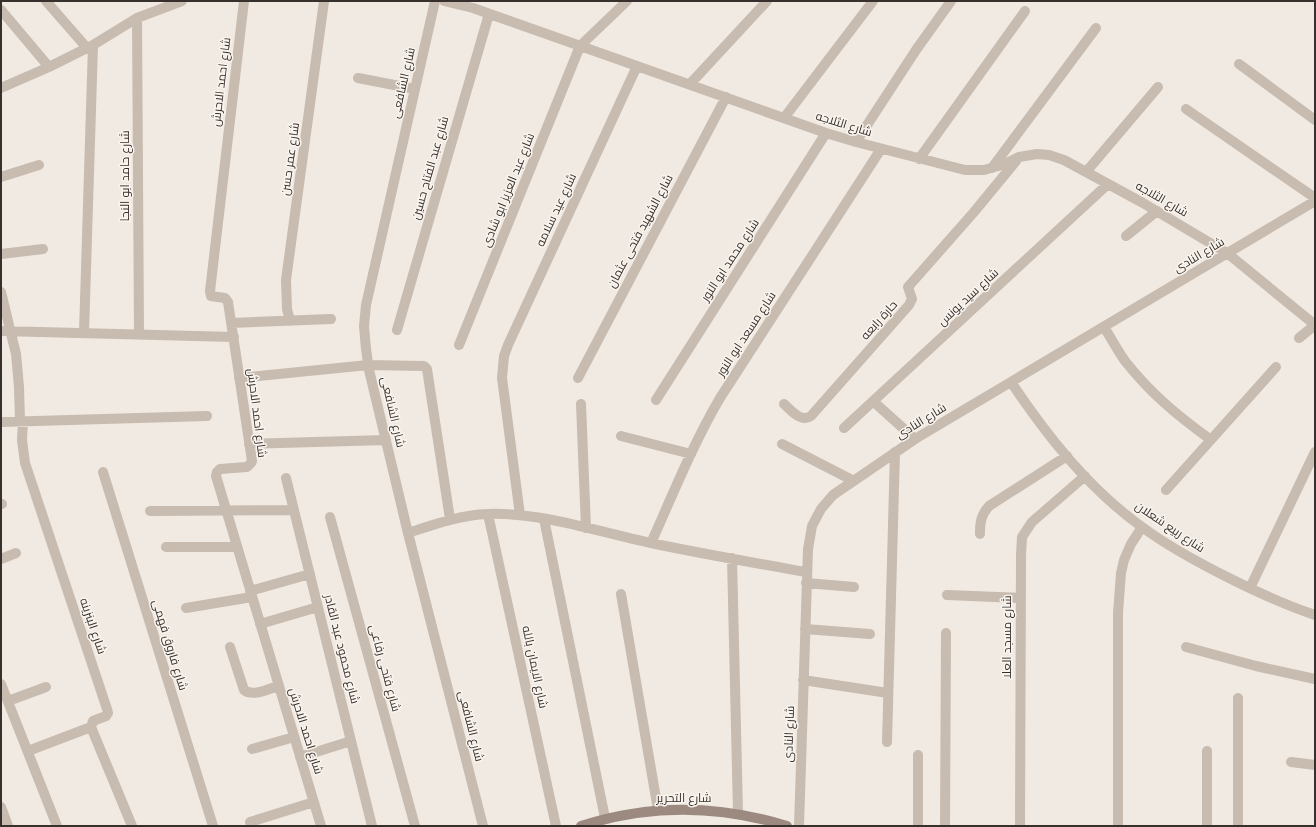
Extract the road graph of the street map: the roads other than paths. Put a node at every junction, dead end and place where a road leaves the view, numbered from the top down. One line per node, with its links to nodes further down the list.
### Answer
1 (46, 1): 18 (street)
2 (179, 1): 16 (street)
3 (244, 1): 51 (street, شارع احمد الاحرش)
4 (324, 1): 50 (street, شارع عمر حسن)
5 (435, 1): 27 (street, شارع الشافعى)
6 (444, 1): 12 (street, شارع الثلاجه)
7 (482, 1): 12 (street)
8 (627, 1): 19 (street)
9 (767, 1): 24 (street)
10 (873, 1): 30 (street)
11 (951, 1): 33 (street)
12 (474, 8): 15 (street, شارع الثلاجه)
13 (1, 10): 22 (street)
14 (1025, 11): 36 (street)
15 (489, 14): 19 (street, شارع الثلاجه); 54 (street, شارع عبد الفتاح حسين)
16 (137, 18): 18 (street); 57 (street, شارع حامد ابو النجا)
17 (1096, 28): 38 (street)
18 (90, 46): 22 (street); 56 (street)
19 (580, 46): 21 (street, شارع الثلاجه); 60 (street, شارع عبد العزيز ابو شادى)
20 (1239, 64): 31 (street)
21 (637, 66): 24 (street, شارع الثلاجه); 93 (street, شارع عيد سلامه)
22 (49, 68): 26 (street)
23 (358, 78): 27 (street)
24 (690, 84): 28 (street, شارع الثلاجه)
25 (1158, 87): 39 (street)
26 (1, 88)
27 (415, 89): 61 (street, شارع الشافعى)
28 (726, 97): 30 (street, شارع الثلاجه); 64 (street, شارع الشهيد فتحى عثمان)
29 (1186, 109): 42 (street)
30 (784, 118): 32 (street, شارع الثلاجه)
31 (1315, 120)
32 (826, 133): 33 (street, شارع الثلاجه); 66 (street, شارع محمد ابو النور)
33 (856, 142): 34 (street, شارع الثلاجه)
34 (881, 149): 36 (street, شارع الثلاجه); 82 (street, شارع مسعد ابو النور)
35 (1019, 158): 38 (street, شارع الثلاجه); 39 (street, شارع الثلاجه); 69 (street, حارة رابعه)
36 (919, 159): 38 (street, شارع الثلاجه)
37 (39, 165): 40 (street)
38 (992, 168)
39 (1086, 172): 41 (street, شارع الثلاجه)
40 (1, 177)
41 (1108, 184): 43 (street, شارع الثلاجه); 67 (street, شارع سيد يونس)
42 (1314, 202): 46 (street, شارع النادى)
43 (1157, 211): 44 (street); 46 (street, شارع الثلاجه)
44 (1126, 236)
45 (43, 249): 47 (street)
46 (1227, 253): 52 (street, شارع الثلاجه); 53 (street, شارع النادى)
47 (1, 254)
48 (1, 292): 55 (street)
49 (331, 319): 50 (street)
50 (290, 321): 51 (street)
51 (231, 323): 58 (street, شارع احمد الاحرش)
52 (1315, 325): 59 (street)
53 (1104, 327): 65 (street, شارع النادى); 77 (street)
54 (396, 330)
55 (6, 331): 56 (street); 71 (street)
56 (84, 333): 57 (street)
57 (139, 334): 58 (street)
58 (234, 337): 63 (street, شارع احمد الاحرش)
59 (1299, 338)
60 (460, 345)
61 (368, 365): 63 (street); 76 (street, شارع الشافعى); 95 (street)
62 (1276, 367): 77 (street)
63 (239, 378): 78 (street, شارع احمد الاحرش)
64 (578, 378)
65 (1011, 382): 75 (street, شارع النادى); 83 (street, شارع ربيع شعلان)
66 (656, 400)
67 (874, 402): 73 (street, شارع سيد يونس); 75 (street)
68 (580, 404): 98 (street)
69 (784, 404)
70 (207, 416): 71 (street)
71 (21, 421): 72 (street); 133 (street, شارع البنزينه)
72 (1, 422)
73 (844, 428)
74 (621, 436): 82 (street)
75 (914, 439): 80 (street, شارع النادى)
76 (386, 440): 78 (street); 99 (street, شارع الشافعى)
77 (1211, 440): 88 (street)
78 (250, 444): 89 (street, شارع احمد الاحرش)
79 (782, 444): 87 (street)
80 (895, 452): 87 (street, شارع النادى); 130 (street)
81 (1315, 452): 111 (street)
82 (691, 454): 101 (street, شارع مسعد ابو النور)
83 (1067, 456): 85 (street, شارع ربيع شعلان); 100 (street)
84 (103, 472): 153 (street, شارع فاروق فهمى)
85 (1085, 476): 97 (street, شارع ربيع شعلان); 115 (street, شارع مسجد العلا)
86 (286, 478): 90 (street, شارع محمود عبد القادر)
87 (854, 481): 107 (street, شارع النادى)
88 (1166, 490)
89 (226, 510): 90 (street); 91 (street); 103 (street, شارع احمد الاحرش)
90 (294, 510): 108 (street, شارع محمود عبد القادر)
91 (150, 511)
92 (488, 514): 93 (street); 95 (street); 158 (street, شارع الايمان بالله)
93 (520, 515): 96 (street)
94 (330, 517): 156 (street, شارع فتحى رفاعى)
95 (450, 519): 99 (street)
96 (544, 519): 98 (street); 148 (street)
97 (1142, 527): 111 (street, شارع ربيع شعلان); 165 (street)
98 (586, 528): 101 (street)
99 (408, 533): 157 (street, شارع الشافعى)
100 (980, 534)
101 (651, 543): 105 (street)
102 (166, 547): 103 (street)
103 (237, 547): 112 (street, شارع احمد الاحرش)
104 (16, 553): 106 (street)
105 (732, 558): 107 (street); 147 (street)
106 (1, 559)
107 (806, 572): 109 (street, شارع النادى)
108 (310, 574): 112 (street); 116 (street, شارع محمود عبد القادر)
109 (806, 583): 110 (street); 120 (street, شارع النادى)
110 (854, 587)
111 (1250, 588): 118 (street, شارع ربيع شعلان)
112 (251, 594): 117 (street); 119 (street, شارع احمد الاحرش)
113 (621, 594): 146 (street)
114 (946, 595): 115 (street)
115 (1020, 598): 164 (street, شارع مسجد العلا)
116 (318, 607): 119 (street); 135 (street, شارع محمود عبد القادر)
117 (186, 608)
118 (1315, 615)
119 (260, 624): 128 (street, شارع احمد الاحرش)
120 (805, 629): 122 (street); 126 (street, شارع النادى)
121 (946, 633): 163 (street)
122 (870, 634)
123 (230, 647): 128 (street)
124 (1186, 647): 125 (street)
125 (1315, 679)
126 (803, 680): 130 (street); 161 (street, شارع النادى)
127 (1, 684): 132 (street)
128 (278, 686): 134 (street, شارع احمد الاحرش)
129 (46, 687): 132 (street)
130 (888, 693): 136 (street)
131 (1238, 698): 167 (street)
132 (8, 701): 138 (street)
133 (91, 727): 138 (street); 152 (street)
134 (294, 737): 137 (street); 141 (street, شارع احمد الاحرش)
135 (351, 741): 141 (street); 155 (street, شارع محمود عبد القادر)
136 (887, 742)
137 (252, 749)
138 (28, 750): 151 (street)
139 (1207, 751): 166 (street)
140 (918, 755): 162 (street)
141 (300, 757): 144 (street, شارع احمد الاحرش)
142 (1291, 762): 143 (street)
143 (1315, 765)
144 (314, 802): 149 (street); 154 (street, شارع احمد الاحرش)
145 (1, 807): 150 (street)
146 (658, 810): 147 (street, شارع التحرير); 148 (street, شارع التحرير)
147 (738, 813): 160 (street, شارع التحرير)
148 (605, 818): 159 (street, شارع التحرير)
149 (250, 822)
150 (8, 826)
151 (58, 826)
152 (132, 826)
153 (213, 826)
154 (321, 826)
155 (372, 826)
156 (415, 826)
157 (483, 826)
158 (556, 826)
159 (581, 826)
160 (787, 826)
161 (800, 826)
162 (918, 826)
163 (945, 826)
164 (1020, 826)
165 (1118, 826)
166 (1207, 826)
167 (1238, 826)

